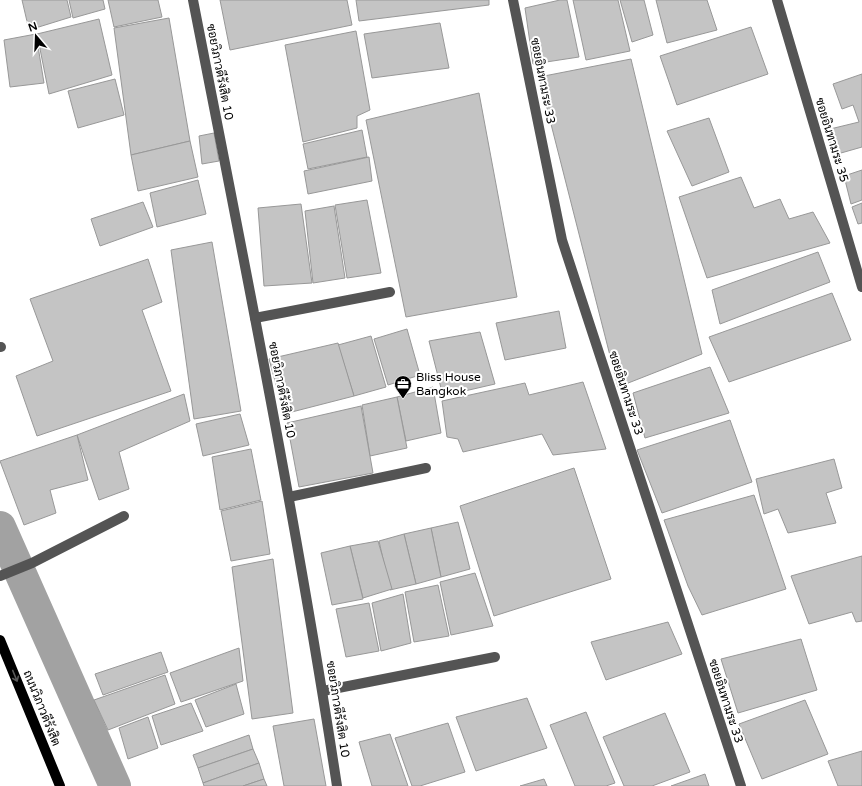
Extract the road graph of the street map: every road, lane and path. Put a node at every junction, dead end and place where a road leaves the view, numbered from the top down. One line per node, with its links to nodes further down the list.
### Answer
1 (193, 0): 6 (street, ซอยวิภาวดีรังสิต 10)
2 (513, 0): 16 (street, ซอยอินทามระ 33)
3 (777, 0): 4 (street, ซอยอินทามระ 35)
4 (862, 287)
5 (390, 292): 6 (street)
6 (255, 318): 8 (street, ซอยวิภาวดีรังสิต 10)
7 (426, 468): 8 (street)
8 (289, 497): 13 (street, ซอยวิภาวดีรังสิต 10)
9 (124, 516): 10 (street)
10 (1, 576)
11 (0, 640): 14 (main road, ถนนวิภาวดีรังสิต, one-way to 14)
12 (495, 656): 13 (street)
13 (323, 691): 15 (street, ซอยวิภาวดีรังสิต 10)
14 (60, 786)
15 (337, 786)
16 (741, 786)

